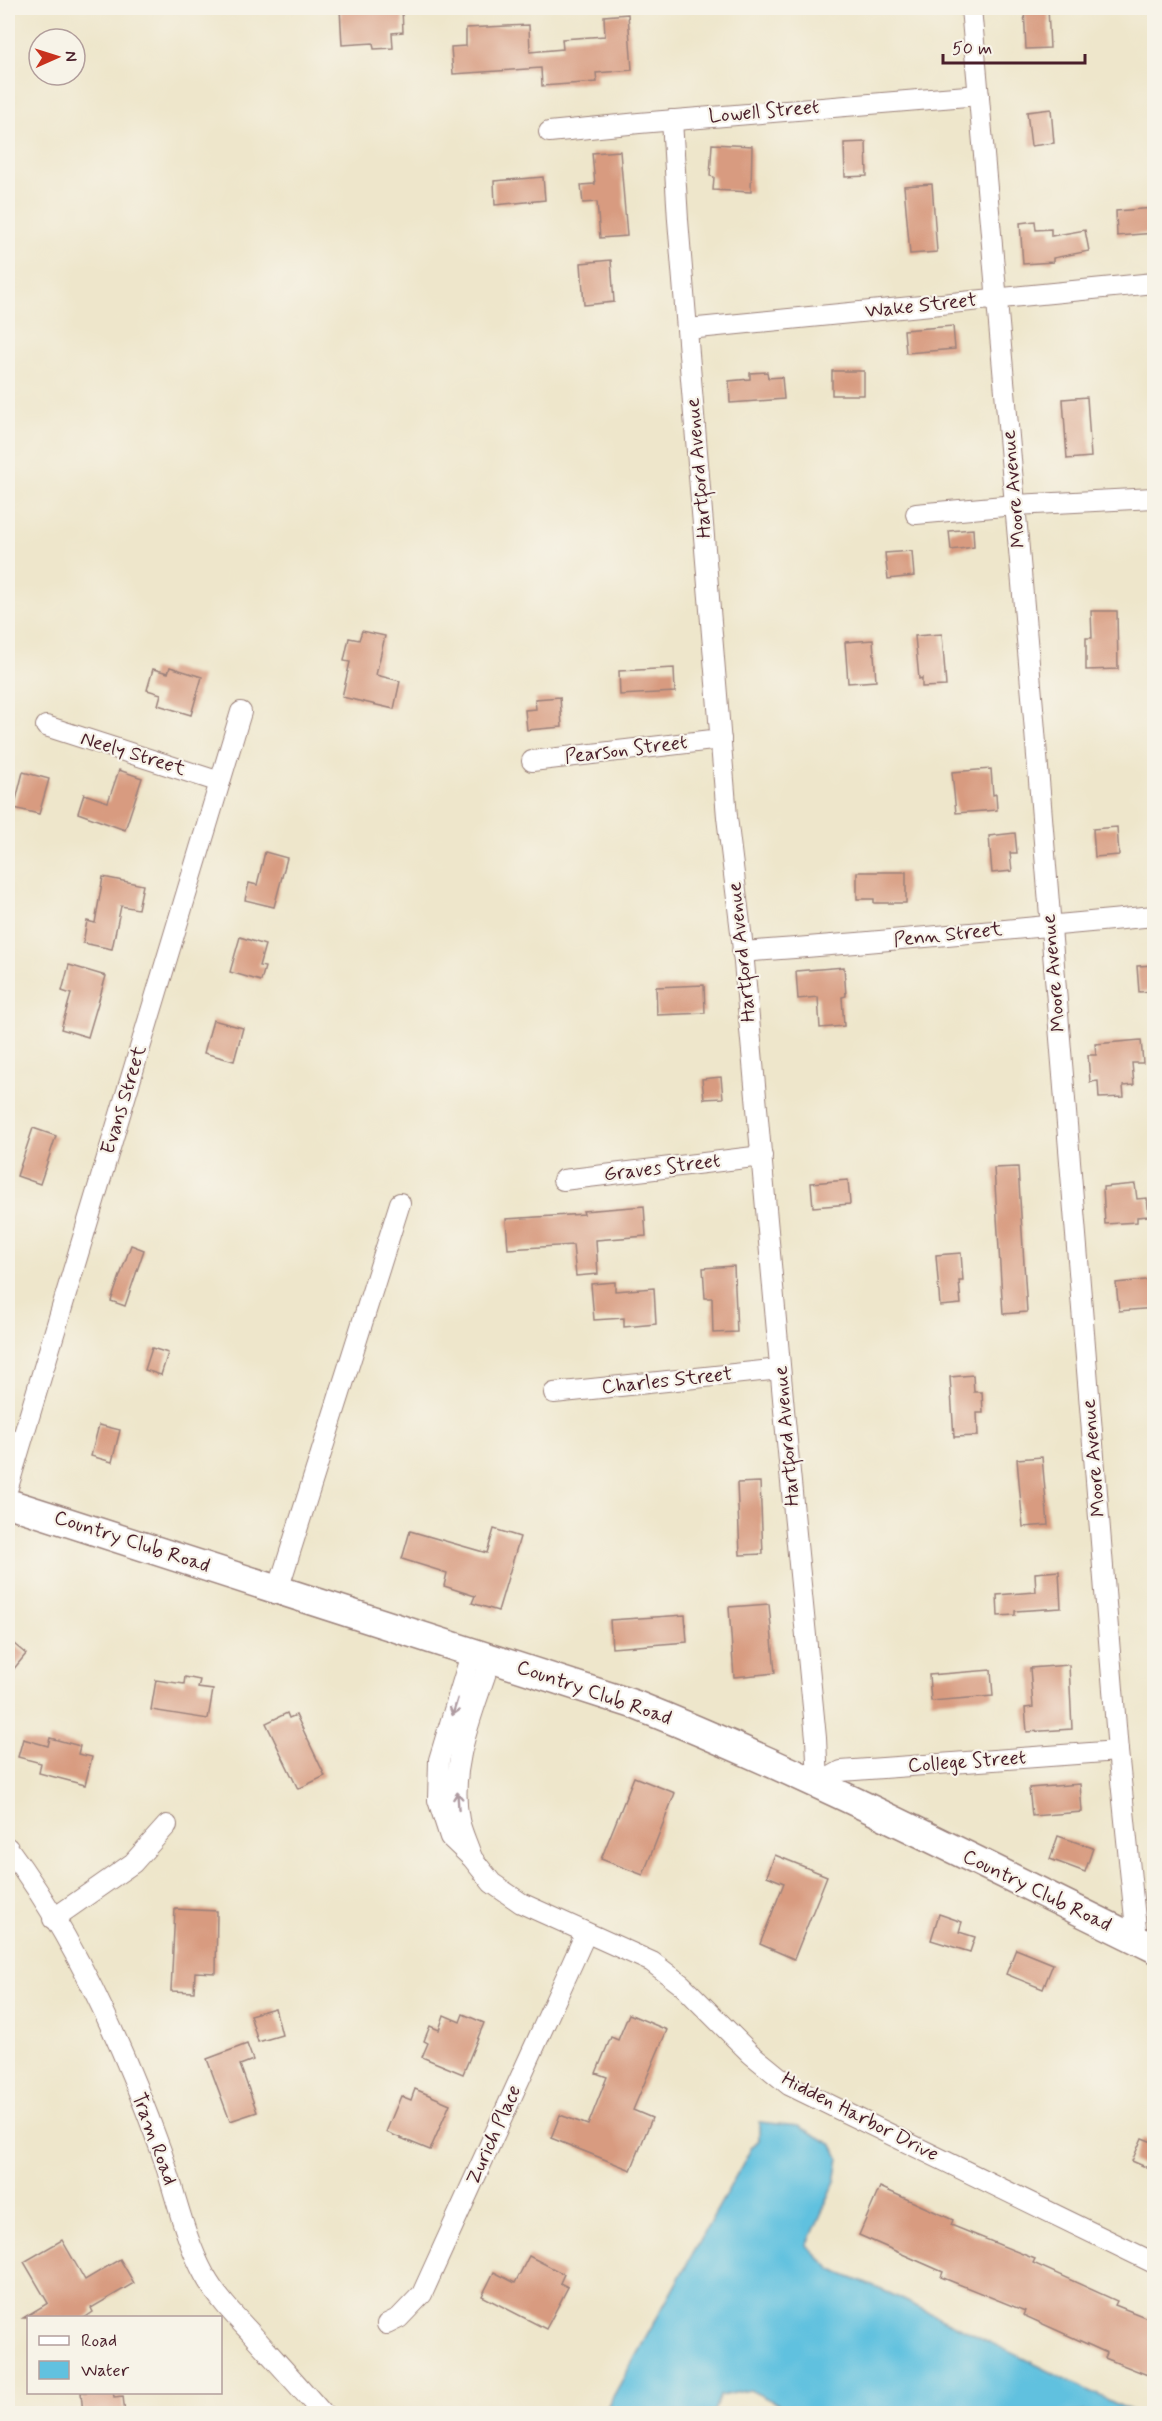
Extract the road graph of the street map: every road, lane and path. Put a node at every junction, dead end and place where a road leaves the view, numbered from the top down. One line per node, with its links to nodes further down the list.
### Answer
1 (971, 8): 2 (street, Moore Avenue)
2 (979, 95): 3 (street, Lowell Street); 6 (street, Moore Avenue)
3 (672, 120): 4 (street, Lowell Street); 7 (street, Hartford Avenue)
4 (549, 132)
5 (1155, 283): 6 (street, Wake Street)
6 (998, 298): 7 (street, Wake Street); 9 (street, Moore Avenue)
7 (688, 329): 13 (street, Hartford Avenue)
8 (1155, 498): 9 (street)
9 (1015, 505): 10 (street); 17 (street, Moore Avenue)
10 (916, 514)
11 (241, 712): 15 (street, Evans Street)
12 (46, 726): 15 (street, Neely Street)
13 (722, 739): 14 (street, Pearson Street); 18 (street, Hartford Avenue)
14 (532, 761)
15 (220, 782): 24 (street, Evans Street)
16 (1155, 916): 17 (street, Penn Street)
17 (1050, 924): 18 (street, Penn Street); 28 (street, Moore Avenue)
18 (742, 952): 19 (street, Hartford Avenue)
19 (762, 1156): 20 (street, Graves Street); 22 (street, Hartford Avenue)
20 (563, 1180)
21 (400, 1203): 26 (street)
22 (780, 1370): 23 (street, Charles Street); 29 (street, Hartford Avenue)
23 (554, 1393)
24 (8, 1487)
25 (8, 1503): 26 (street, Country Club Road)
26 (278, 1590): 27 (street, Country Club Road)
27 (481, 1654): 29 (street, Country Club Road); 33 (street, Hidden Harbor Drive)
28 (1118, 1751): 29 (street, College Street); 34 (street, Moore Avenue)
29 (818, 1784): 34 (street, Country Club Road)
30 (167, 1825): 32 (street)
31 (8, 1848): 32 (street, Tram Road)
32 (53, 1919): 37 (street, Tram Road)
33 (586, 1933): 35 (street, Hidden Harbor Drive); 36 (street, Zurich Place)
34 (1146, 1944)
35 (1155, 2263)
36 (387, 2324)
37 (323, 2414)

